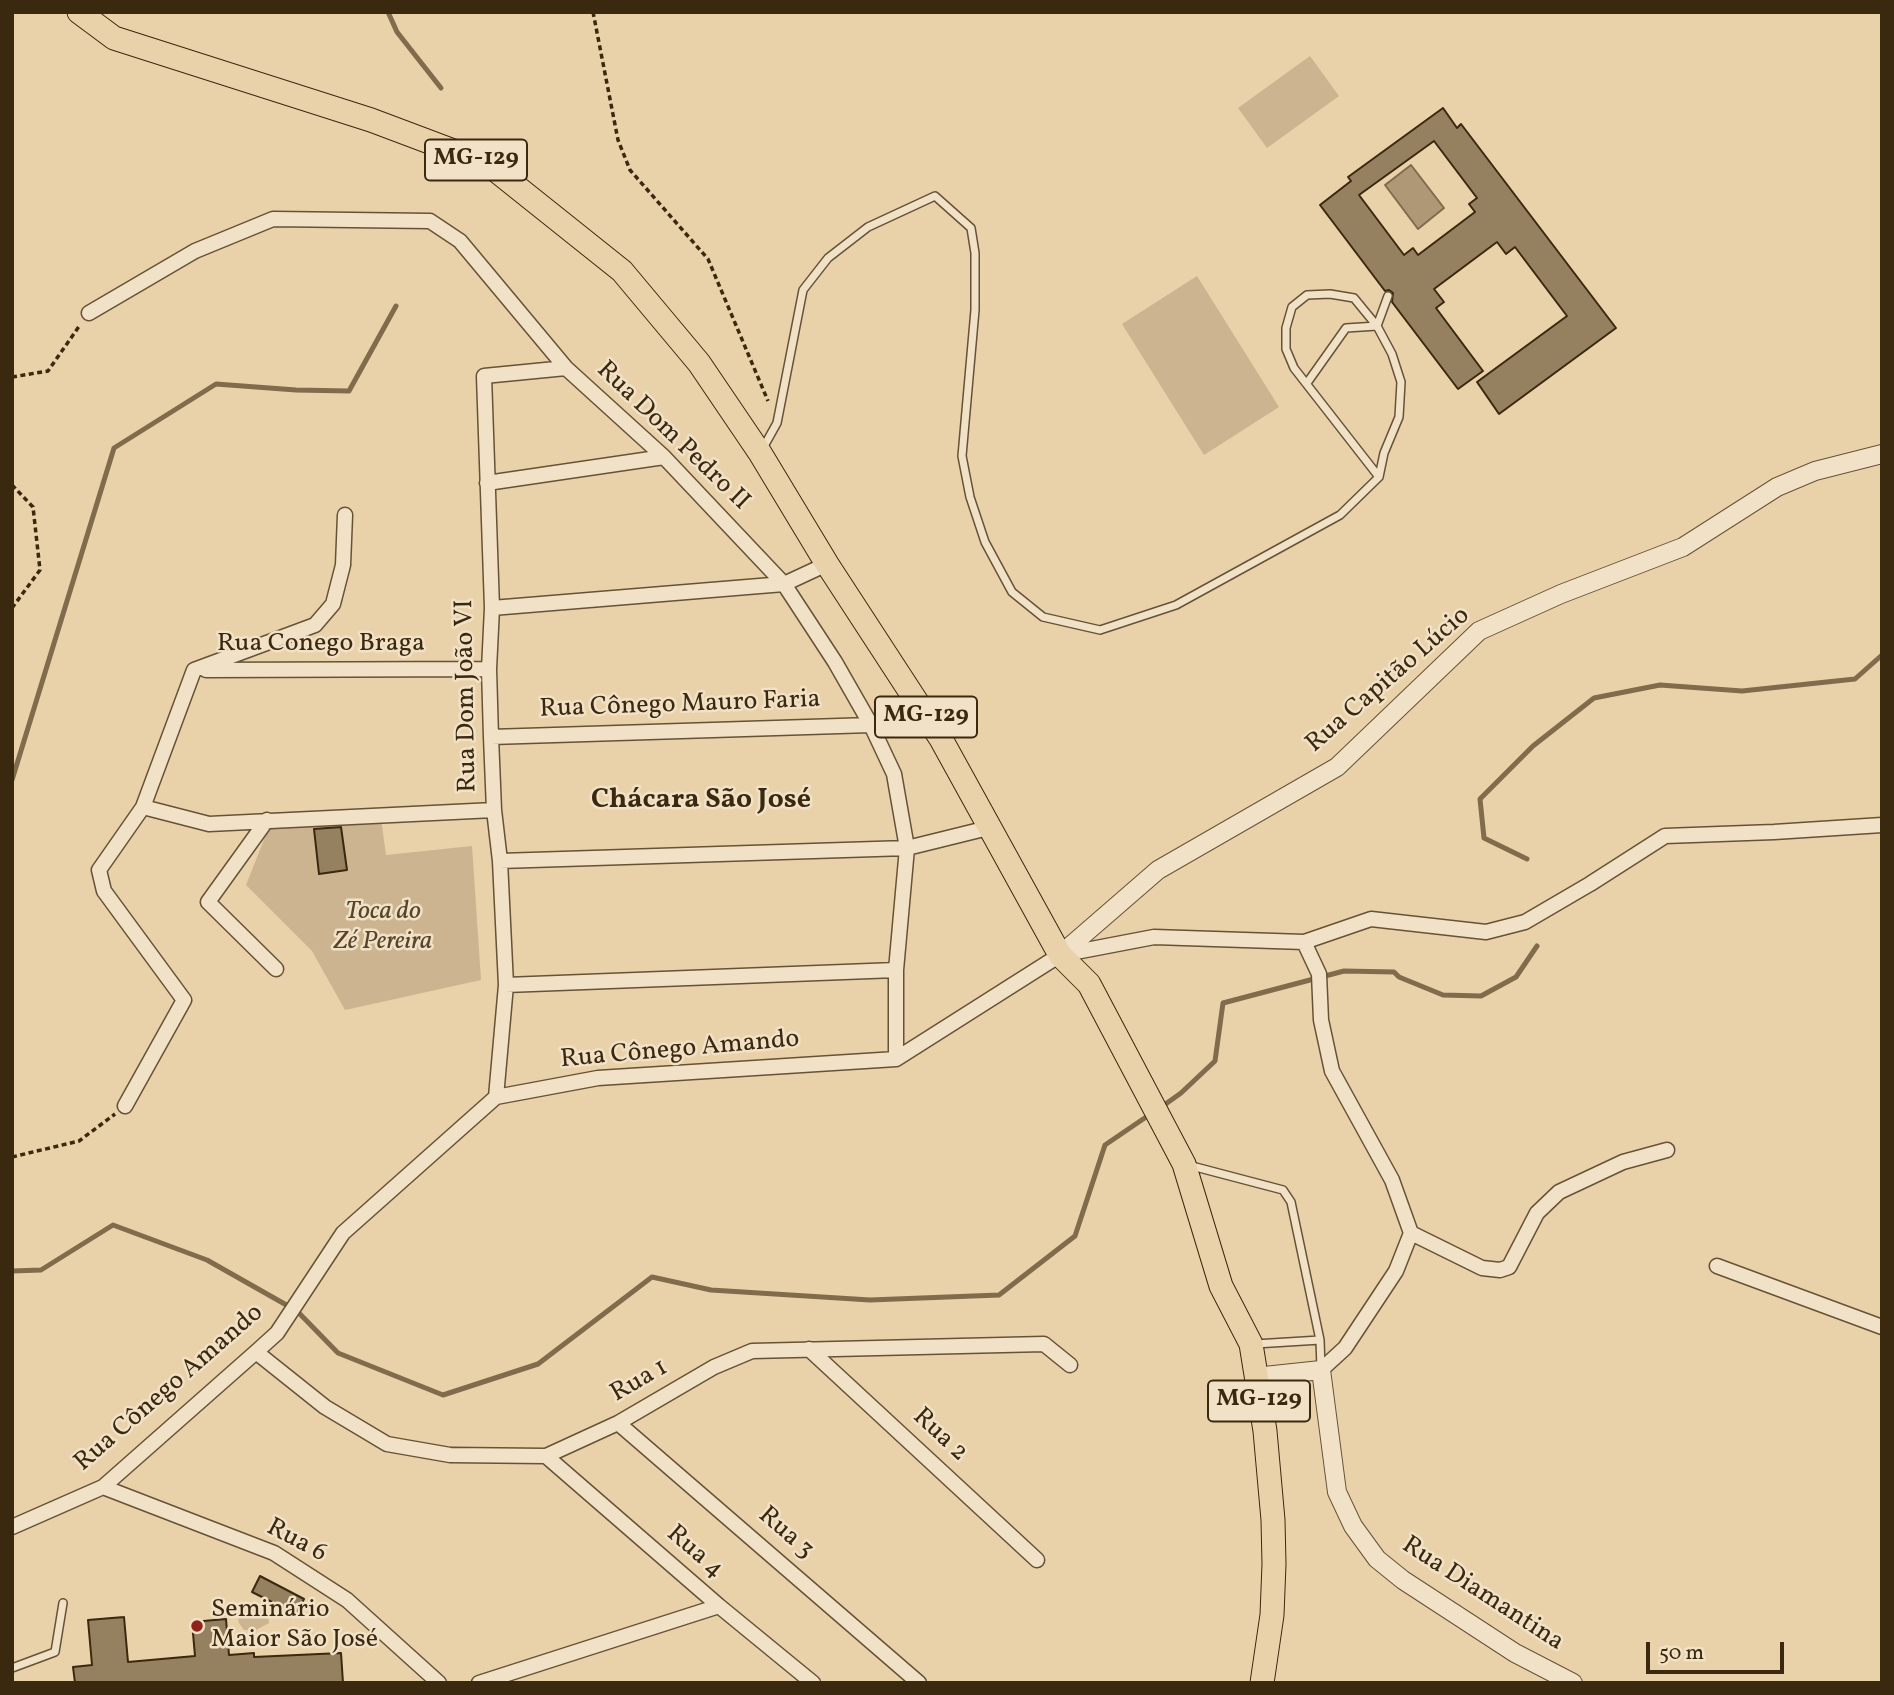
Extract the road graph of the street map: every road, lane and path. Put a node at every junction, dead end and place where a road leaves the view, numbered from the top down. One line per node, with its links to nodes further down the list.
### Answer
1 (79, 12): 10 (main road, MG-129)
2 (593, 12): 9 (path)
3 (1388, 296): 5 (lane)
4 (89, 313): 6 (street, Rua Dom Pedro II); 7 (path)
5 (1377, 326): 8 (lane); 8 (lane); 13 (lane)
6 (566, 368): 12 (street, Rua Dom Pedro II); 14 (street, Rua Dom João VI)
7 (12, 377)
8 (1307, 383): 13 (lane)
9 (777, 423): 10 (lane); 13 (lane)
10 (760, 453): 17 (main road, MG-129)
11 (1882, 454): 33 (street, Rua Capitão Lúcio)
12 (664, 457): 14 (street); 18 (street, Rua Dom Pedro II)
13 (1379, 477)
14 (487, 483): 20 (street, Rua Dom João VI)
15 (12, 485): 19 (path)
16 (345, 515): 22 (street)
17 (827, 564): 18 (street); 29 (main road, MG-129)
18 (784, 584): 20 (street); 23 (street, Rua Dom Pedro II)
19 (12, 608)
20 (492, 608): 21 (street, Rua Dom João VI)
21 (489, 669): 22 (street, Rua Conego Braga); 24 (street, Rua Dom João VI)
22 (194, 670): 25 (street)
23 (872, 724): 24 (street, Rua Cônego Mauro Faria); 30 (street, Rua Dom Pedro II)
24 (491, 737): 26 (street, Rua Dom João VI)
25 (143, 807): 27 (street); 39 (street)
26 (494, 810): 27 (street); 31 (street, Rua Dom João VI)
27 (267, 820): 34 (street)
28 (1882, 825): 32 (street)
29 (988, 828): 30 (street); 33 (main road, MG-129)
30 (907, 849): 31 (street); 35 (street, Rua Dom Pedro II)
31 (500, 861): 36 (street, Rua Dom João VI)
32 (1304, 942): 33 (street); 43 (street)
33 (1060, 955): 37 (street, Rua Capitão Lúcio); 42 (main road, MG-129)
34 (276, 969)
35 (896, 971): 36 (street); 37 (street, Rua Dom Pedro II)
36 (506, 985): 38 (street, Rua Dom João VI)
37 (896, 1059): 38 (street, Rua Cônego Amando)
38 (496, 1097): 49 (street, Rua Cônego Amando)
39 (125, 1106): 41 (path)
40 (1667, 1150): 43 (street)
41 (12, 1157)
42 (1184, 1164): 46 (lane); 47 (main road, MG-129)
43 (1411, 1233): 51 (street)
44 (1717, 1266): 45 (street)
45 (1882, 1327)
46 (1320, 1340): 47 (lane); 51 (lane)
47 (1251, 1344): 52 (main road, MG-129)
48 (808, 1349): 50 (street, Rua 1); 53 (street, Rua 1); 57 (street, Rua 2)
49 (256, 1352): 54 (street, Rua 1); 55 (street, Rua Cônego Amando)
50 (1070, 1365)
51 (1321, 1370): 52 (street); 66 (street, Rua Diamantina)
52 (1255, 1377): 65 (main road, MG-129)
53 (618, 1423): 54 (street, Rua 1); 64 (street, Rua 3)
54 (546, 1456): 59 (street, Rua 4)
55 (103, 1487): 56 (street, Rua Cônego Amando); 61 (street, Rua 6)
56 (12, 1527)
57 (1037, 1560)
58 (63, 1603): 60 (lane)
59 (719, 1606): 62 (street); 63 (street, Rua 4)
60 (12, 1668)
61 (439, 1683)
62 (479, 1683)
63 (813, 1683)
64 (919, 1683)
65 (1262, 1683)
66 (1573, 1683)

